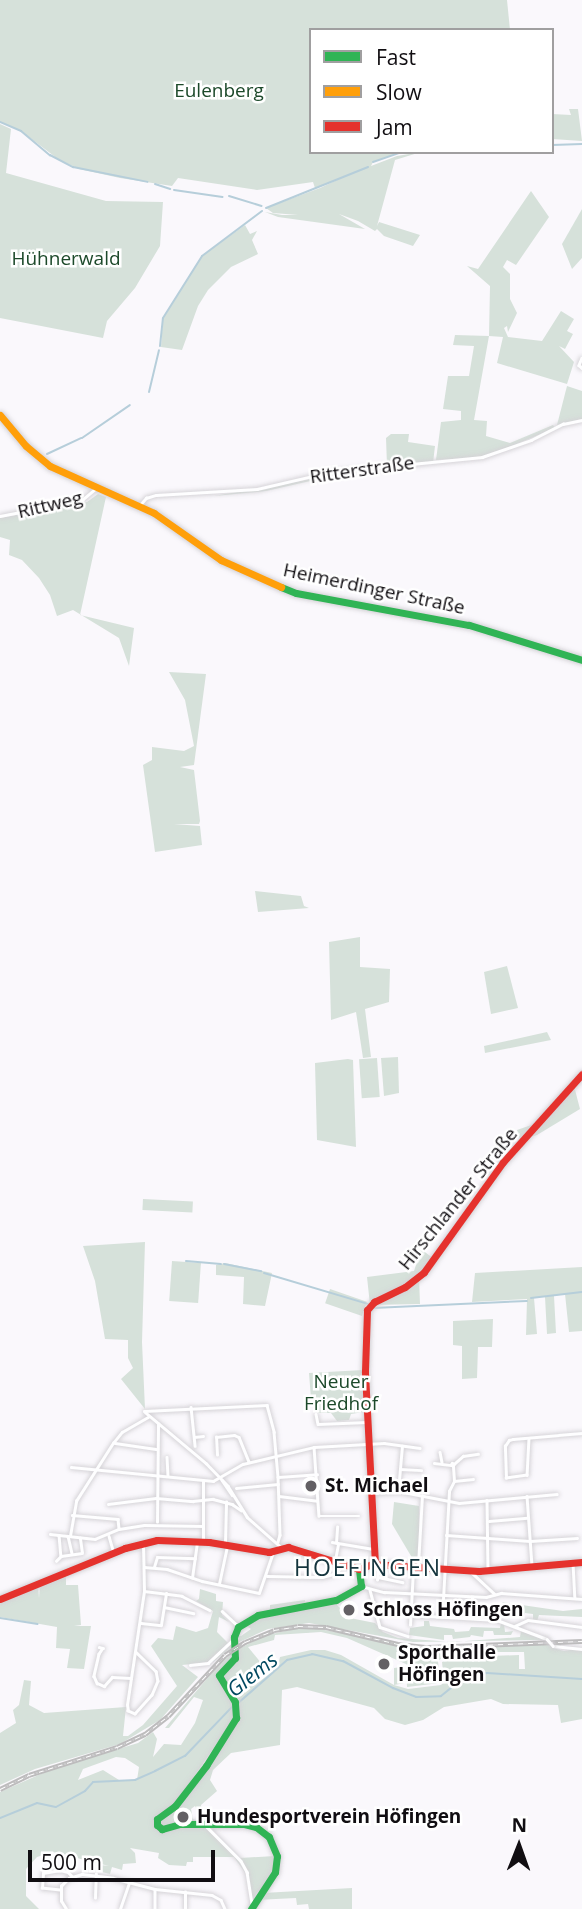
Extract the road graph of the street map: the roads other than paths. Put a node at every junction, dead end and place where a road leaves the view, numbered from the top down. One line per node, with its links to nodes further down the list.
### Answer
1 (582, 358): 2 (street)
2 (580, 366)
3 (0, 415): 5 (main road, Heimerdinger Straße)
4 (582, 419): 6 (street, Ritterstraße)
5 (95, 488): 6 (main road, Heimerdinger Straße); 7 (street, Rittweg)
6 (139, 506): 8 (main road, Heimerdinger Straße)
7 (0, 516)
8 (582, 660)
9 (582, 1074): 13 (main road, Hirschlander Straße)
10 (191, 1407): 12 (street); 17 (street); 29 (street)
11 (316, 1414): 13 (street)
12 (148, 1417): 14 (street); 19 (street)
13 (367, 1422): 20 (main road, Hirschlander Straße)
14 (158, 1424): 25 (street); 43 (street)
15 (582, 1433): 18 (street)
16 (203, 1436): 17 (street)
17 (194, 1437): 21 (street)
18 (529, 1438): 18 (street)
19 (113, 1443): 25 (street); 37 (street)
20 (368, 1444): 22 (street); 23 (street); 50 (main road, Hirschlander Straße)
21 (195, 1446)
22 (402, 1446): 24 (street); 36 (street)
23 (314, 1447): 29 (street); 39 (street)
24 (419, 1448)
25 (156, 1449): 40 (street)
26 (440, 1452): 32 (street)
27 (478, 1454): 34 (street)
28 (217, 1455): 31 (street)
29 (276, 1455): 31 (street); 42 (street)
30 (167, 1457): 41 (street)
31 (249, 1462): 43 (street)
32 (442, 1462): 33 (street); 34 (street)
33 (434, 1463)
34 (453, 1465): 46 (street)
35 (71, 1467): 37 (street)
36 (400, 1469): 38 (street); 49 (street)
37 (97, 1470): 40 (street); 63 (street)
38 (421, 1470)
39 (317, 1474): 42 (street); 58 (street)
40 (157, 1475): 41 (street); 55 (street)
41 (168, 1476): 45 (street)
42 (278, 1477): 47 (street)
43 (220, 1478): 45 (street); 62 (street)
44 (473, 1479): 46 (street)
45 (203, 1480): 57 (street)
46 (454, 1481): 60 (street)
47 (278, 1485): 48 (street); 52 (street)
48 (236, 1488)
49 (398, 1491): 50 (street); 53 (street)
50 (372, 1493): 87 (main road, Hirschlander Straße)
51 (556, 1494): 54 (street)
52 (279, 1496): 58 (street); 85 (street)
53 (422, 1496): 60 (street); 101 (street)
54 (527, 1496): 56 (street); 65 (street)
55 (156, 1498): 57 (street); 61 (street); 67 (street)
56 (486, 1500): 60 (street); 66 (street)
57 (202, 1501): 59 (street); 68 (street)
58 (319, 1501): 64 (street)
59 (226, 1502): 62 (street); 86 (street)
60 (448, 1502): 74 (street)
61 (108, 1504)
62 (241, 1510): 85 (street)
63 (72, 1515): 70 (street); 75 (street)
64 (359, 1516)
65 (529, 1518): 66 (street); 82 (street)
66 (489, 1521): 79 (street)
67 (157, 1524): 68 (street); 70 (street)
68 (203, 1526): 81 (street)
69 (337, 1527): 84 (street)
70 (119, 1530): 72 (street)
71 (50, 1534): 73 (street)
72 (109, 1534): 77 (street); 80 (street)
73 (59, 1535): 75 (street); 91 (street)
74 (446, 1535): 79 (street); 102 (street)
75 (69, 1536): 76 (street); 89 (street)
76 (80, 1538): 77 (street); 89 (street)
77 (102, 1538): 80 (street)
78 (577, 1538): 82 (street)
79 (488, 1539): 82 (street); 104 (street)
80 (109, 1541): 90 (street)
81 (200, 1541): 83 (main road); 86 (main road); 92 (street)
82 (530, 1541): 98 (street)
83 (143, 1542): 90 (main road); 99 (street)
84 (335, 1543): 87 (street); 96 (street)
85 (280, 1545): 88 (main road); 96 (main road)
86 (226, 1546): 88 (main road); 109 (street)
87 (377, 1549): 97 (main road, Hirschlander Straße)
88 (273, 1552): 106 (street)
89 (72, 1553): 91 (street)
90 (114, 1553): 118 (main road)
91 (61, 1556): 93 (street)
92 (195, 1558): 100 (street); 107 (street)
93 (56, 1561)
94 (582, 1562): 95 (main road)
95 (573, 1563): 98 (main road); 119 (street)
96 (337, 1564): 103 (main road); 106 (street)
97 (377, 1564): 101 (main road); 103 (main road); 108 (street)
98 (532, 1565): 104 (main road)
99 (144, 1567): 100 (street); 112 (street)
100 (155, 1567): 107 (street)
101 (415, 1567): 102 (main road); 113 (street)
102 (444, 1568): 105 (main road); 116 (street)
103 (359, 1570): 110 (main road)
104 (488, 1570): 105 (main road)
105 (470, 1571): 115 (street)
106 (267, 1576): 109 (street)
107 (192, 1578): 109 (street)
108 (402, 1582)
109 (219, 1585)
110 (361, 1586): 111 (street); 131 (main road)
111 (370, 1590): 113 (street); 133 (street)
112 (144, 1591): 114 (street); 128 (street)
113 (412, 1593): 116 (street); 125 (street)
114 (166, 1594): 121 (street); 122 (street)
115 (495, 1594): 117 (street); 119 (street)
116 (442, 1595): 117 (street); 126 (street)
117 (472, 1597): 127 (street)
118 (0, 1599)
119 (575, 1599): 120 (street)
120 (582, 1599)
121 (164, 1607): 124 (street); 128 (street)
122 (210, 1610)
123 (222, 1611): 131 (street)
124 (193, 1614)
125 (411, 1615): 126 (street); 129 (street)
126 (442, 1617): 127 (street)
127 (472, 1618): 130 (street)
128 (140, 1623): 137 (street)
129 (410, 1625)
130 (515, 1626): 132 (street); 135 (street, bridge)
131 (238, 1627): 134 (main road)
132 (582, 1627)
133 (408, 1636)
134 (233, 1639): 138 (street); 140 (main road)
135 (582, 1649)
136 (99, 1652): 139 (street)
137 (136, 1652): 139 (street); 139 (street)
138 (190, 1665)
139 (131, 1678)
140 (205, 1824): 148 (street); 148 (main road)
141 (96, 1874): 142 (street); 143 (street); 147 (street)
142 (72, 1876): 145 (street); 145 (street)
143 (129, 1883): 144 (street); 150 (street)
144 (155, 1889): 146 (street); 151 (street)
145 (60, 1890): 149 (street)
146 (185, 1892): 152 (street); 153 (street)
147 (95, 1898)
148 (251, 1906)
149 (66, 1909)
150 (120, 1909)
151 (155, 1909)
152 (185, 1909)
153 (225, 1909)

